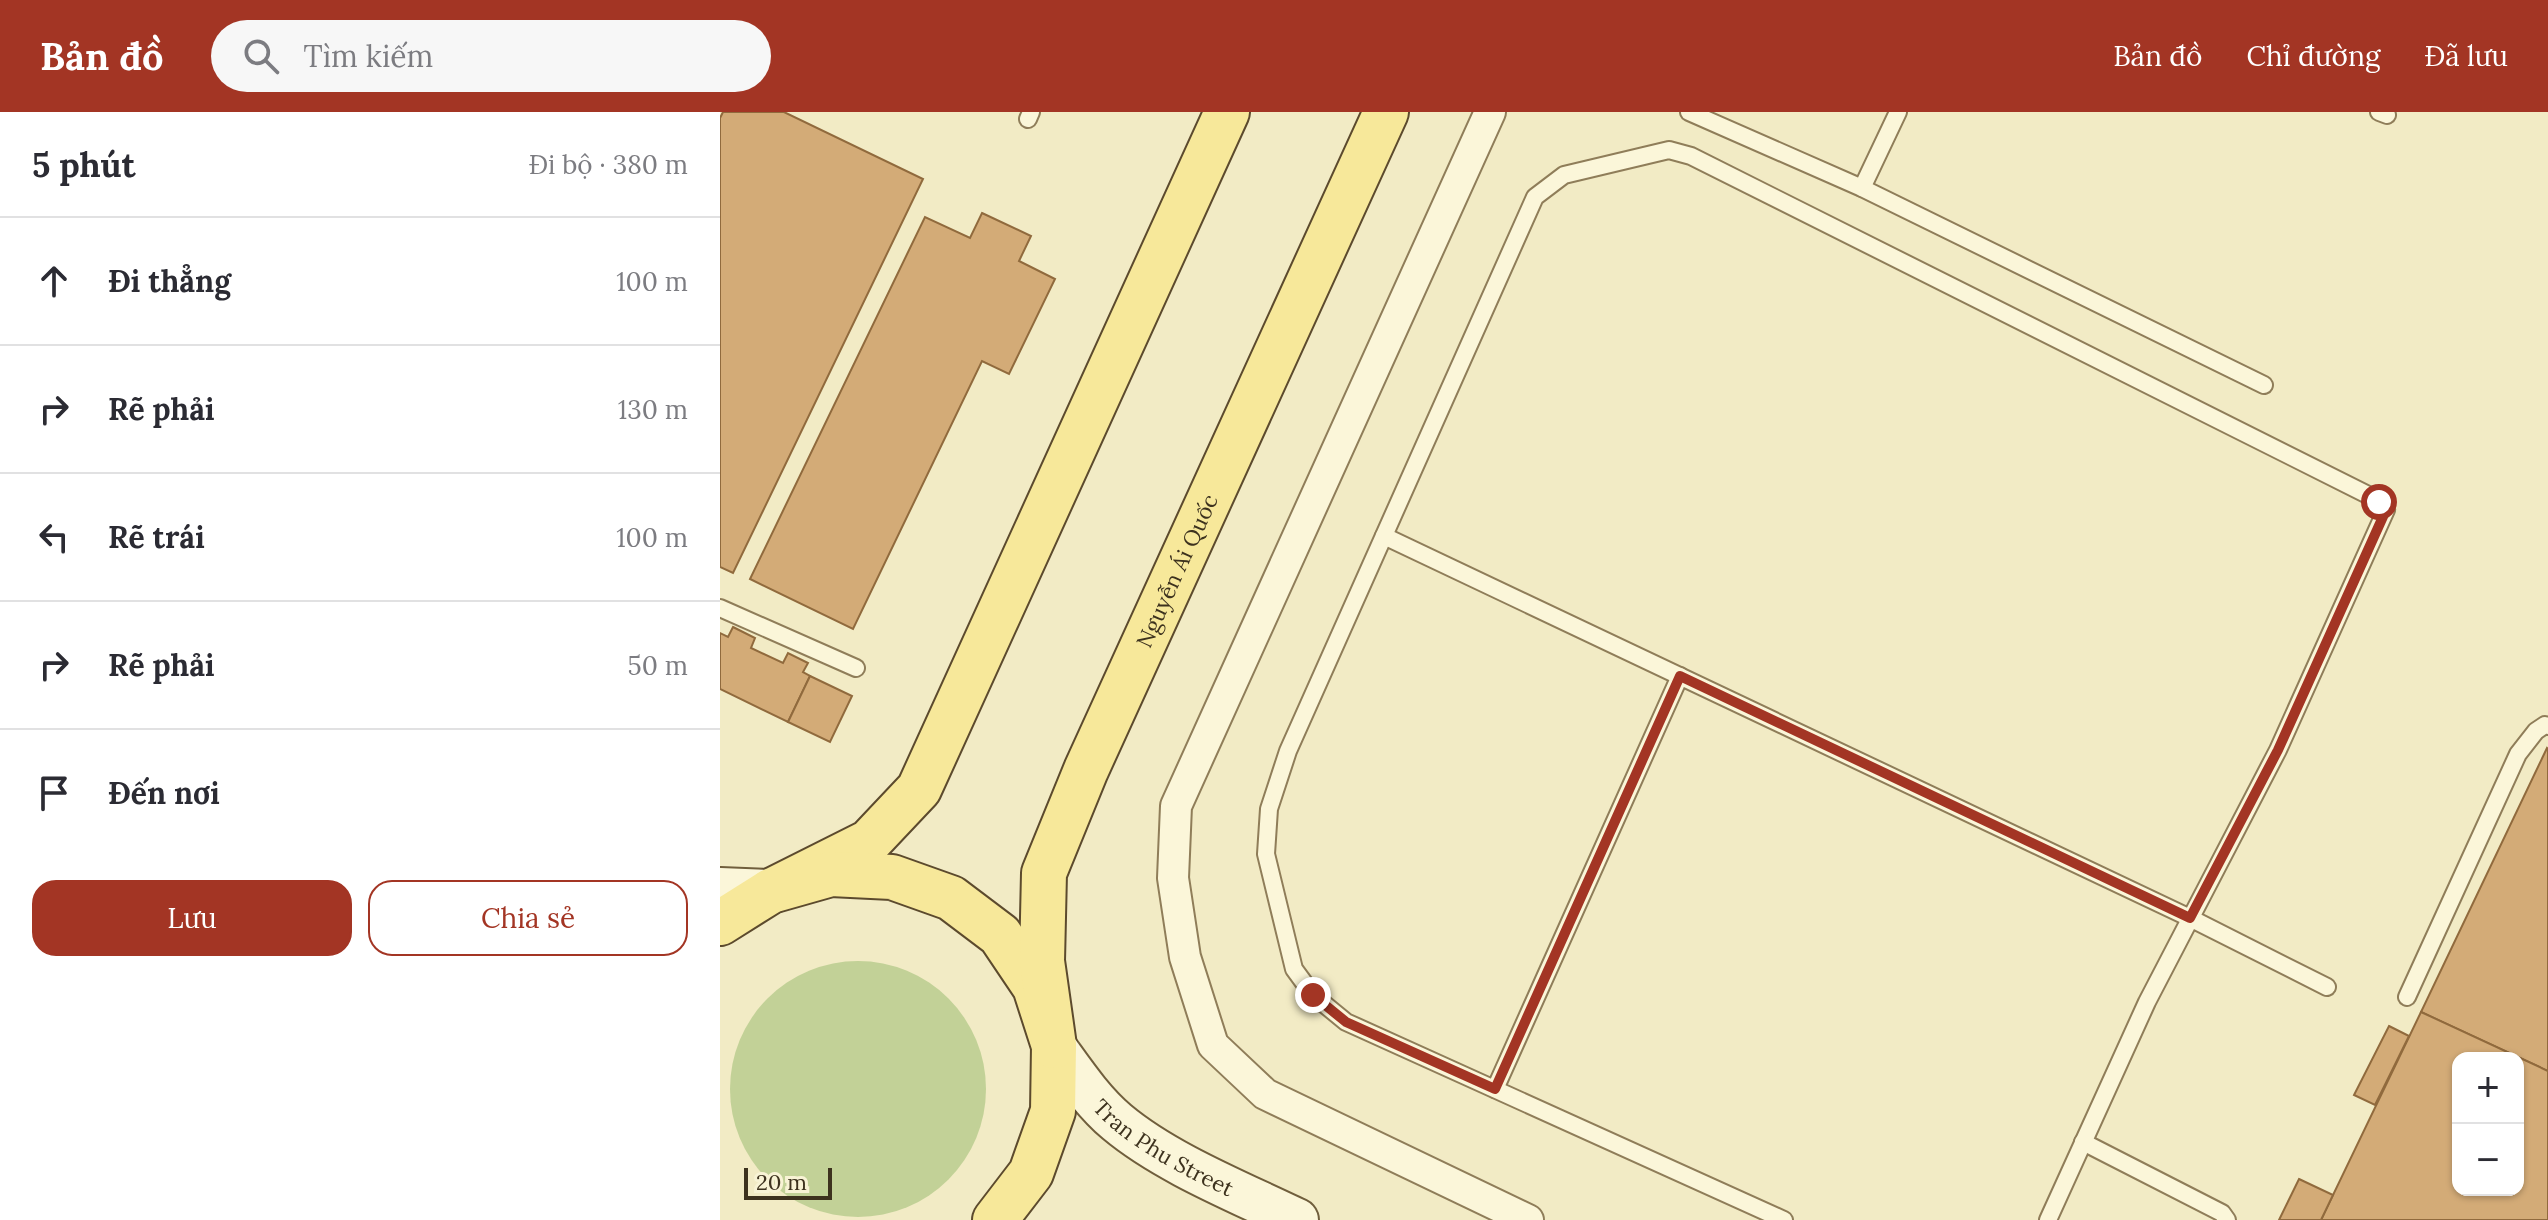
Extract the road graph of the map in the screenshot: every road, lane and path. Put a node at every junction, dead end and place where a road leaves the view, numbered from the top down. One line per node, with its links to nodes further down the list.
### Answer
1 (1227, 112): 14 (main road)
2 (1386, 112): 19 (main road, Nguyễn Ái Quốc)
3 (1490, 112): 24 (street)
4 (1689, 112): 6 (lane)
5 (1898, 112): 6 (lane)
6 (1862, 188): 7 (lane)
7 (2264, 385)
8 (1384, 536): 11 (lane); 15 (lane); 20 (lane)
9 (720, 608): 10 (lane)
10 (856, 668)
11 (1680, 676): 15 (lane); 20 (lane)
12 (2548, 726): 18 (lane)
13 (720, 889): 14 (main road)
14 (771, 891): 16 (main road); 19 (main road)
15 (2190, 918): 17 (lane); 21 (lane)
16 (720, 923)
17 (2327, 987)
18 (2407, 997)
19 (1054, 1046): 22 (main road); 23 (main road, Tran Phu Street)
20 (1495, 1089): 25 (lane)
21 (2083, 1142): 26 (lane); 27 (lane)
22 (995, 1220)
23 (1297, 1220)
24 (1528, 1220)
25 (1784, 1220)
26 (2048, 1220)
27 (2227, 1220)

